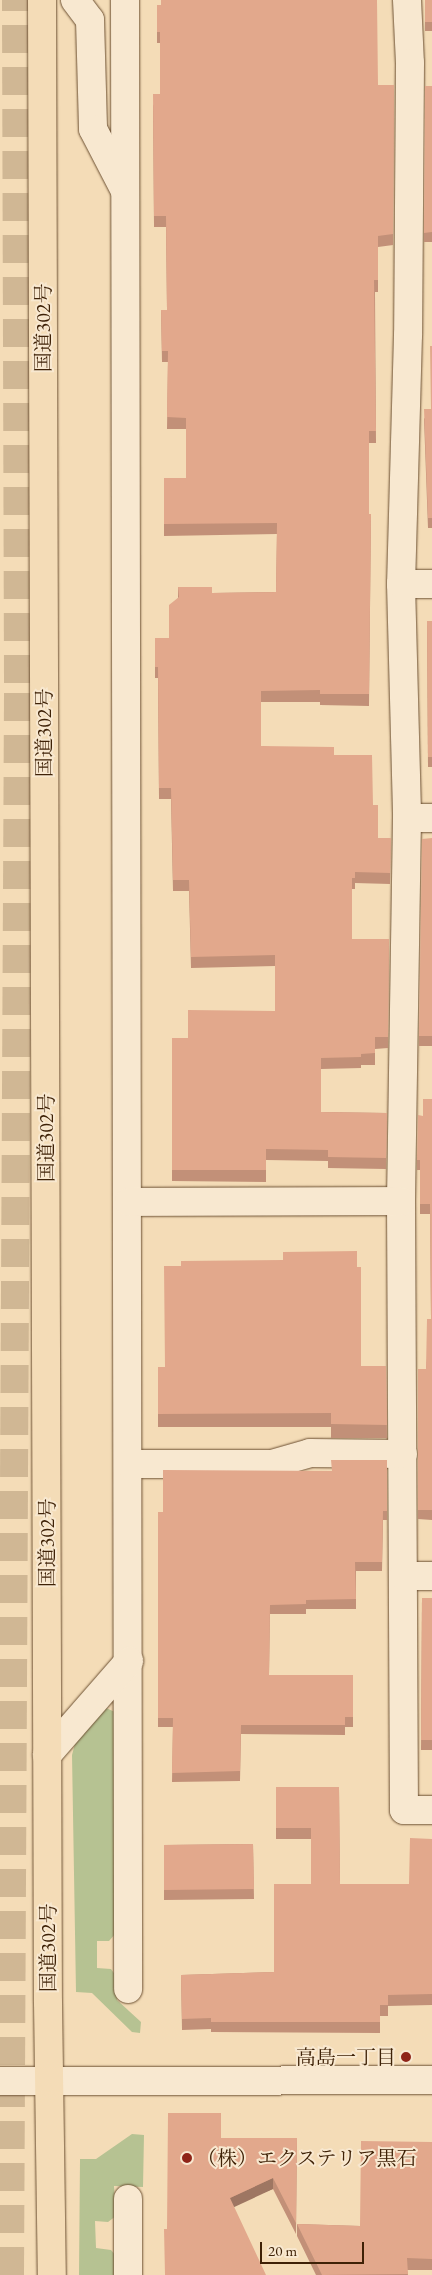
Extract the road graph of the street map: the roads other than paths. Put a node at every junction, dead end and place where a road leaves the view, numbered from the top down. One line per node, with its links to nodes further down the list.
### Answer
1 (42, 0): 18 (highway, 国道302号)
2 (75, 0): 6 (street)
3 (125, 0): 6 (street)
4 (407, 0): 5 (street)
5 (421, 62): 7 (street)
6 (126, 192): 11 (street)
7 (420, 335): 8 (street)
8 (401, 584): 9 (street); 10 (street)
9 (432, 584)
10 (420, 818): 12 (street)
11 (129, 1202): 12 (street); 14 (street)
12 (401, 1202): 13 (street)
13 (403, 1454): 14 (street); 15 (street)
14 (129, 1464): 17 (street)
15 (402, 1576): 16 (street); 19 (street)
16 (432, 1576)
17 (129, 1661): 18 (street); 20 (street)
18 (48, 1755): 23 (highway, 国道302号)
19 (432, 1810)
20 (128, 1989)
21 (432, 2080): 23 (street)
22 (0, 2081): 23 (street)
23 (50, 2081): 25 (highway, 国道302号)
24 (128, 2199): 26 (street)
25 (52, 2275)
26 (128, 2275)

